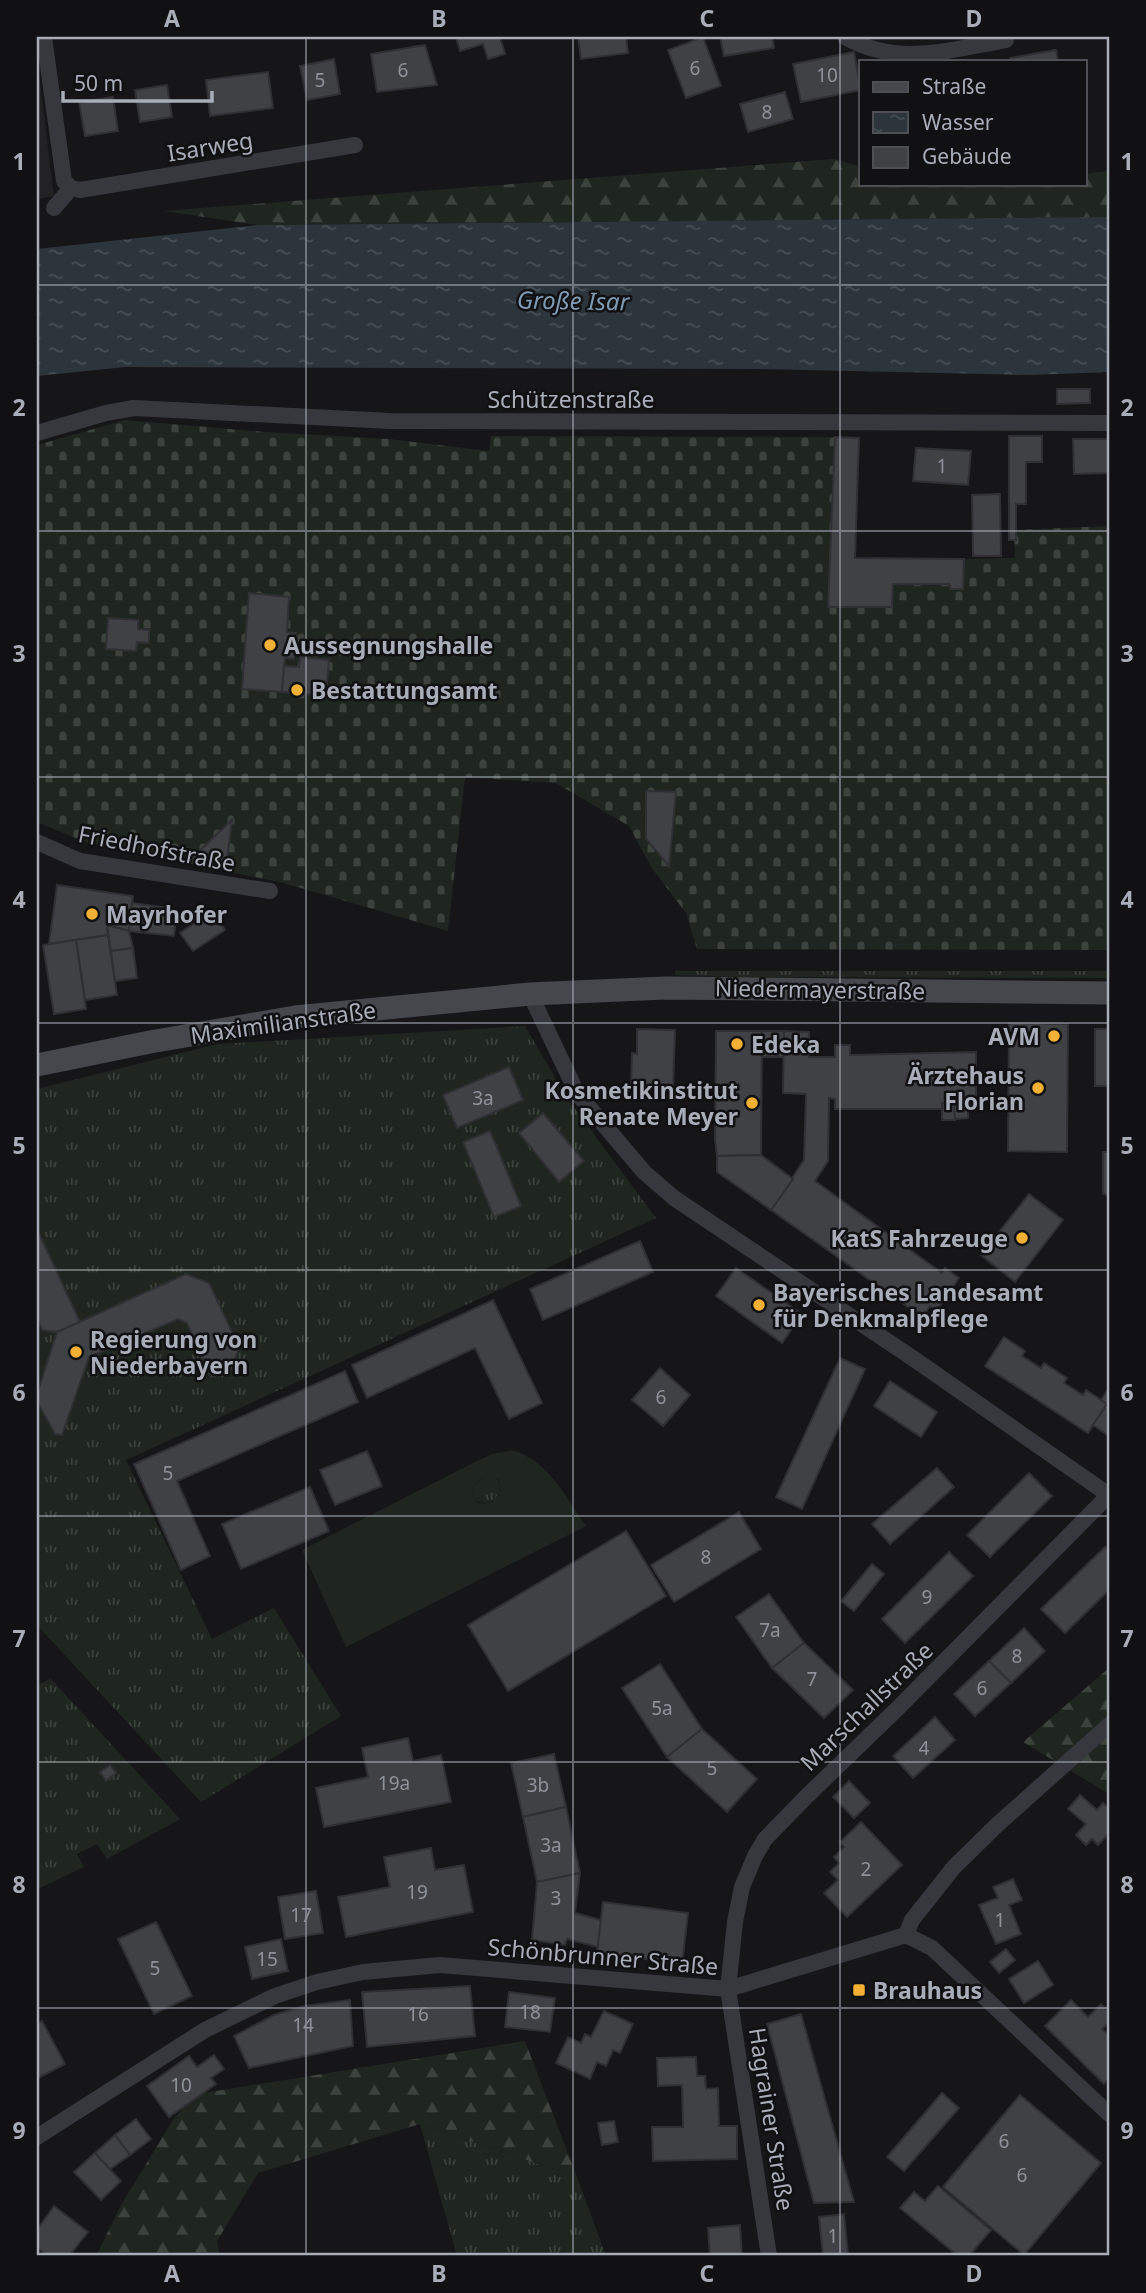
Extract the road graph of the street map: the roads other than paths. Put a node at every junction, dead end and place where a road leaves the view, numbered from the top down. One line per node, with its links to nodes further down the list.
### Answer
1 (44, 37): 5 (street)
2 (845, 37): 3 (street)
3 (1006, 40)
4 (355, 145): 5 (street, Isarweg)
5 (71, 188): 6 (street)
6 (54, 208)
7 (1109, 423): 8 (street, Schützenstraße)
8 (37, 433)
9 (37, 842): 10 (street, Friedhofstraße)
10 (270, 891)
11 (1109, 993): 12 (main road, Niedermayerstraße)
12 (530, 994): 13 (main road, Maximilianstraße); 14 (street)
13 (37, 1065)
14 (1109, 1495): 17 (street, Marschallstraße)
15 (1109, 1725): 16 (street)
16 (906, 1935): 17 (street, Schönbrunner Straße); 18 (street)
17 (728, 1989): 19 (street, Schönbrunner Straße); 20 (street, Hagrainer Straße)
18 (1109, 2114)
19 (37, 2137)
20 (769, 2256)

